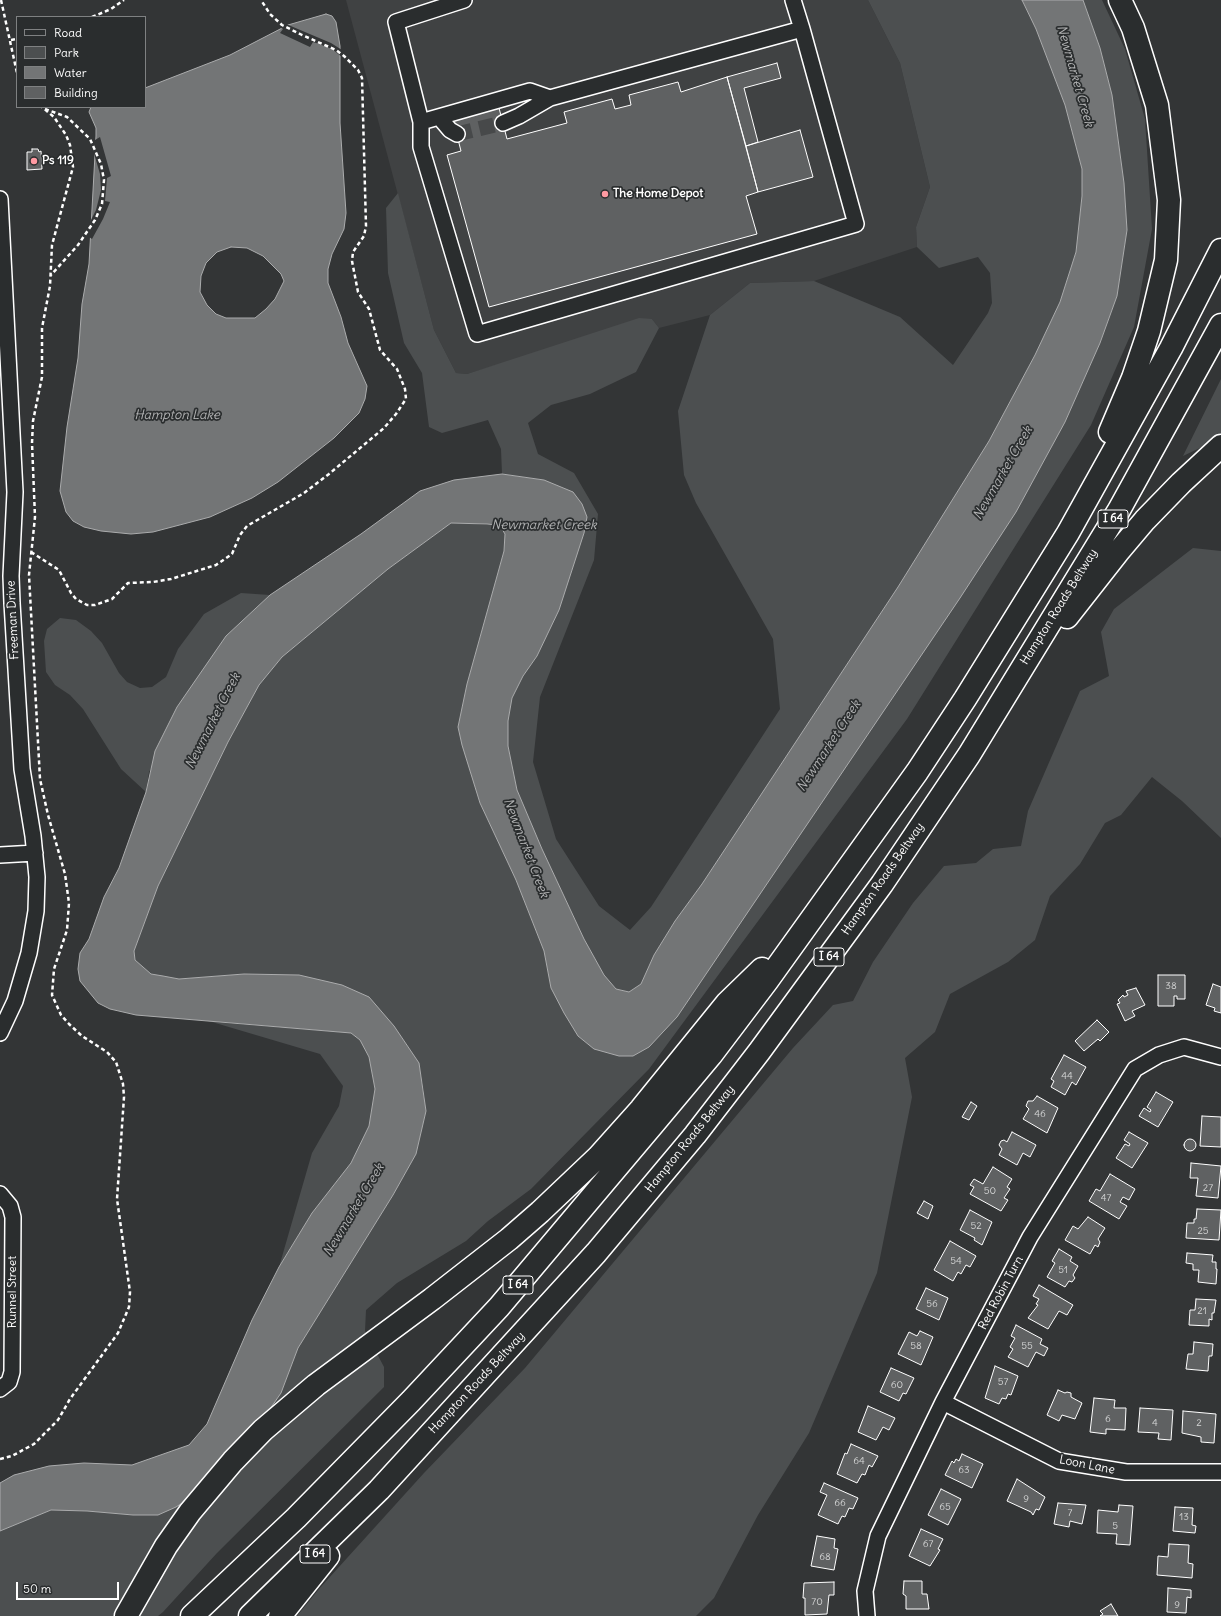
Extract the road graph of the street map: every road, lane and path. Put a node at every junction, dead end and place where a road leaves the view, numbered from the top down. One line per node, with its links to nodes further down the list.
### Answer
1 (1, 0): 10 (path)
2 (124, 0): 7 (path)
3 (261, 0): 25 (path)
4 (793, 0): 8 (street)
5 (1120, 0): 24 (highway)
6 (459, 1): 15 (street)
7 (94, 16)
8 (802, 29): 12 (street); 15 (street)
9 (16, 38): 10 (path)
10 (11, 40): 11 (path)
11 (16, 68)
12 (550, 98): 14 (street); 16 (street)
13 (42, 108): 20 (path); 20 (path)
14 (439, 117): 15 (street); 17 (street)
15 (421, 122)
16 (503, 123)
17 (457, 134)
18 (0, 208): 22 (street, Freeman Drive)
19 (1221, 250): 24 (highway, I 64)
20 (51, 275): 25 (path)
21 (1221, 325): 26 (highway, Hampton Roads Beltway / I 64)
22 (7, 442): 27 (street, Freeman Drive)
23 (1221, 446): 26 (highway)
24 (1068, 533): 29 (highway, I 64)
25 (31, 552): 35 (path)
26 (996, 708): 37 (highway, Hampton Roads Beltway / I 64)
27 (35, 853): 28 (street); 30 (street, Freeman Drive)
28 (0, 855)
29 (810, 923): 38 (highway); 39 (highway, I 64)
30 (0, 1033)
31 (1221, 1057): 34 (street, Red Robin Turn)
32 (0, 1194): 33 (street, Runnel Street)
33 (0, 1389)
34 (943, 1402): 36 (street, Loon Lane); 42 (street, Red Robin Turn)
35 (0, 1459)
36 (1221, 1472)
37 (379, 1490): 40 (highway, I 64); 41 (highway)
38 (126, 1616)
39 (192, 1616)
40 (250, 1616)
41 (280, 1616)
42 (868, 1616)

